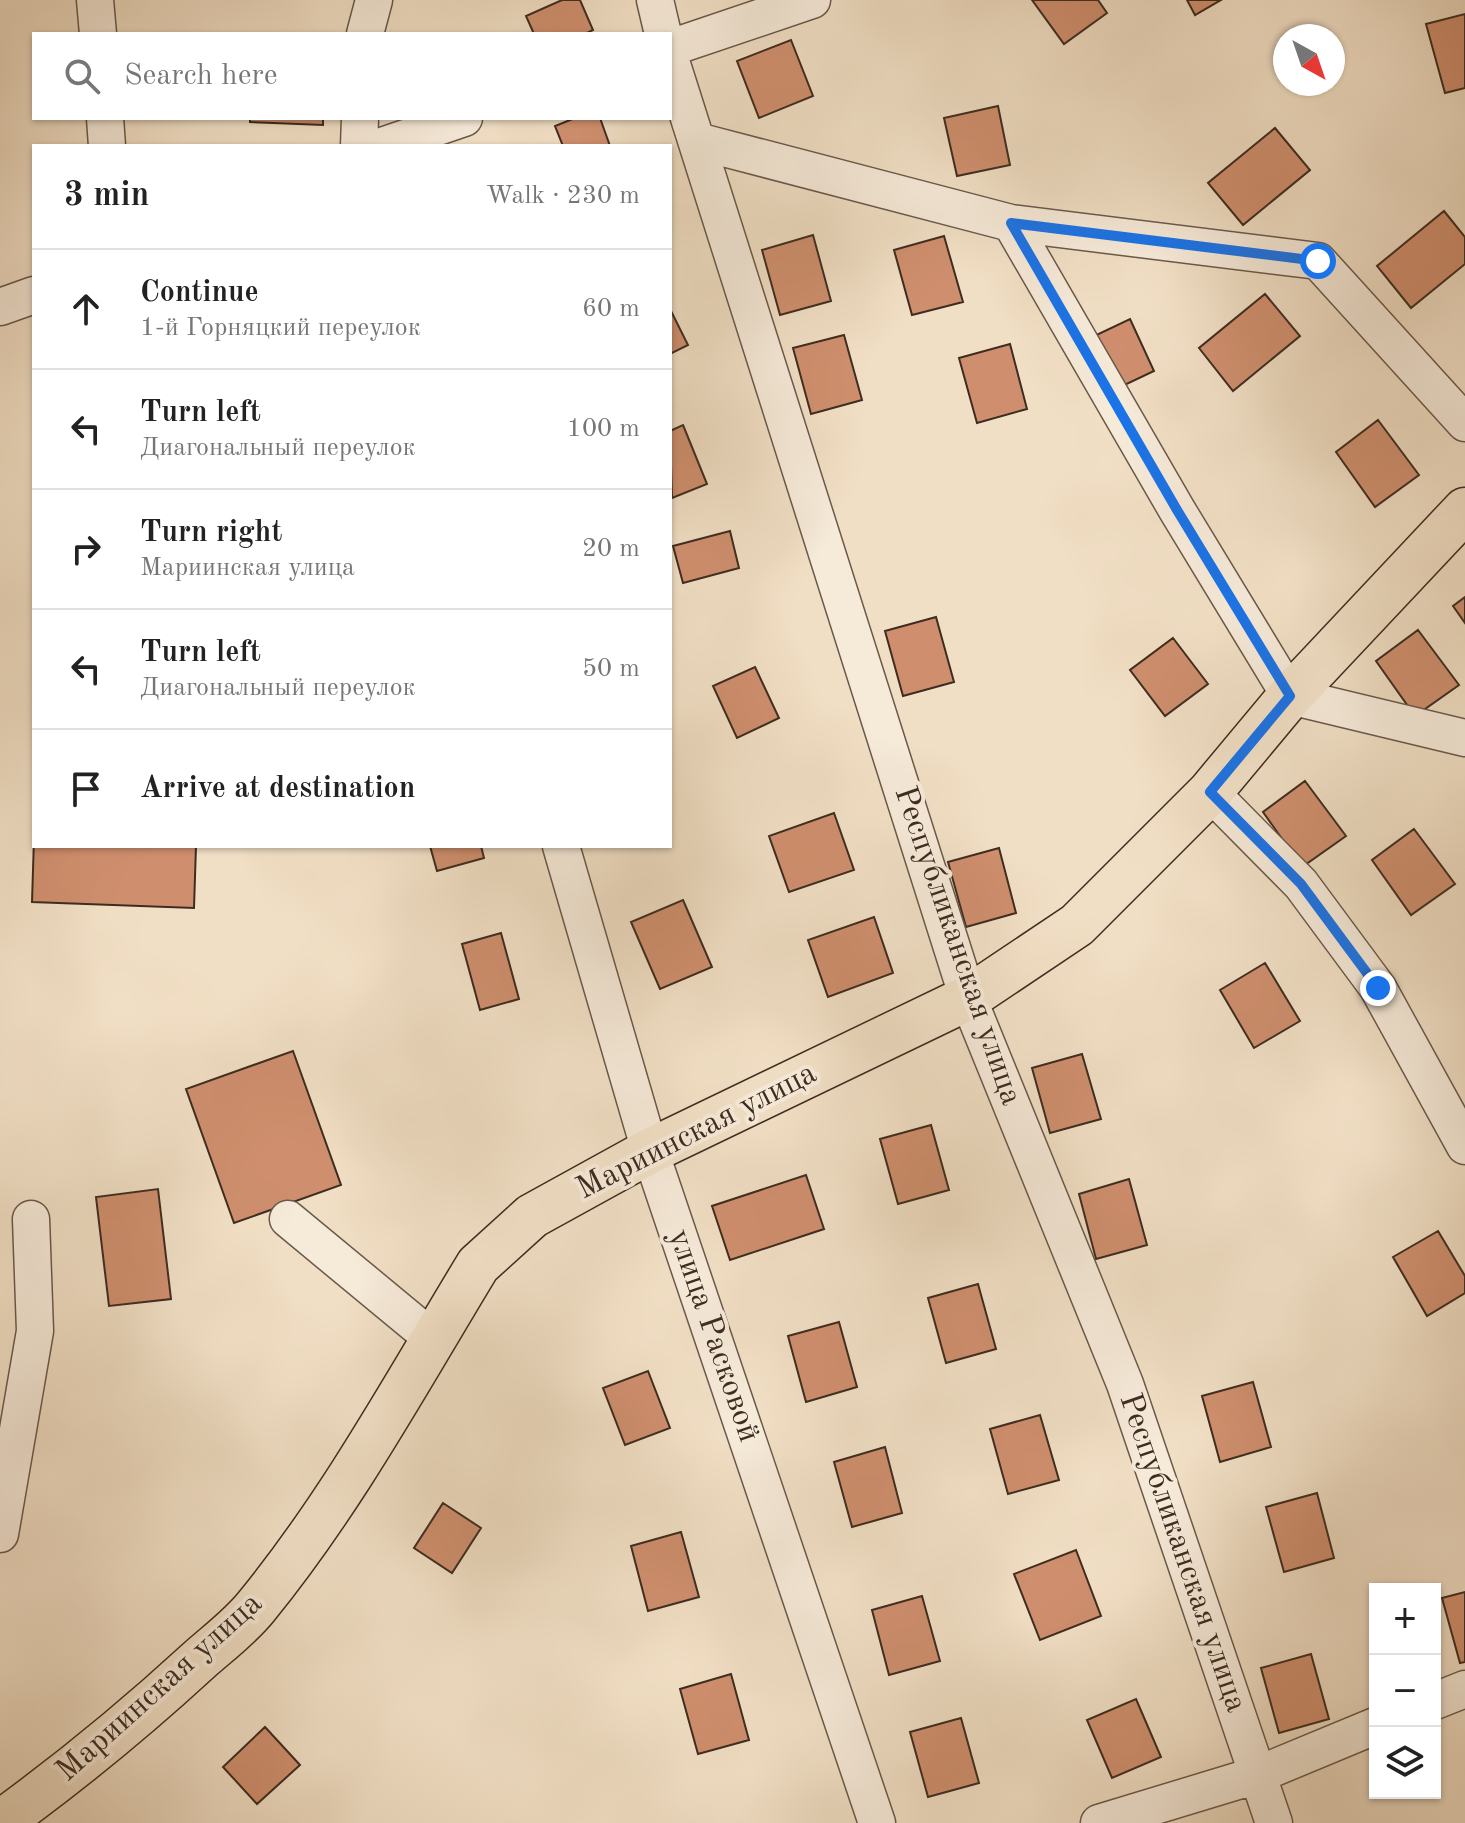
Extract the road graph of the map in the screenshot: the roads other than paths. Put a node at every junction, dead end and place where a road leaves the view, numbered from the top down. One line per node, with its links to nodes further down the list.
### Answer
1 (95, 0): 5 (street)
2 (374, 0): 6 (street)
3 (655, 0): 7 (street)
4 (812, 0): 8 (street)
5 (98, 32)
6 (366, 32)
7 (663, 32)
8 (672, 47)
9 (672, 64): 13 (street, Республиканская улица)
10 (105, 120): 14 (street)
11 (360, 120): 15 (street)
12 (458, 120): 16 (street)
13 (697, 141): 17 (street); 26 (street, Республиканская улица)
14 (107, 144)
15 (359, 144)
16 (388, 144)
17 (1011, 223): 20 (street); 22 (street)
18 (32, 296): 19 (street)
19 (0, 307)
20 (1465, 423)
21 (1465, 510): 22 (main road, Мариинская улица)
22 (1290, 696): 23 (street); 24 (main road, Мариинская улица)
23 (1465, 738)
24 (1210, 792): 26 (main road, Мариинская улица); 27 (street)
25 (562, 848): 28 (street, улица Расковой)
26 (968, 998): 28 (main road, Мариинская улица); 36 (street, Республиканская улица)
27 (1465, 1146)
28 (650, 1151): 31 (main road, Мариинская улица); 38 (street, улица Расковой)
29 (31, 1219): 32 (street)
30 (288, 1219): 31 (street)
31 (433, 1339): 37 (main road, Мариинская улица)
32 (0, 1534)
33 (1465, 1689): 34 (street)
34 (1441, 1699)
35 (1373, 1727): 36 (street)
36 (1257, 1775): 39 (street); 40 (street, Республиканская улица)
37 (0, 1823)
38 (877, 1823)
39 (1099, 1823)
40 (1274, 1823)

